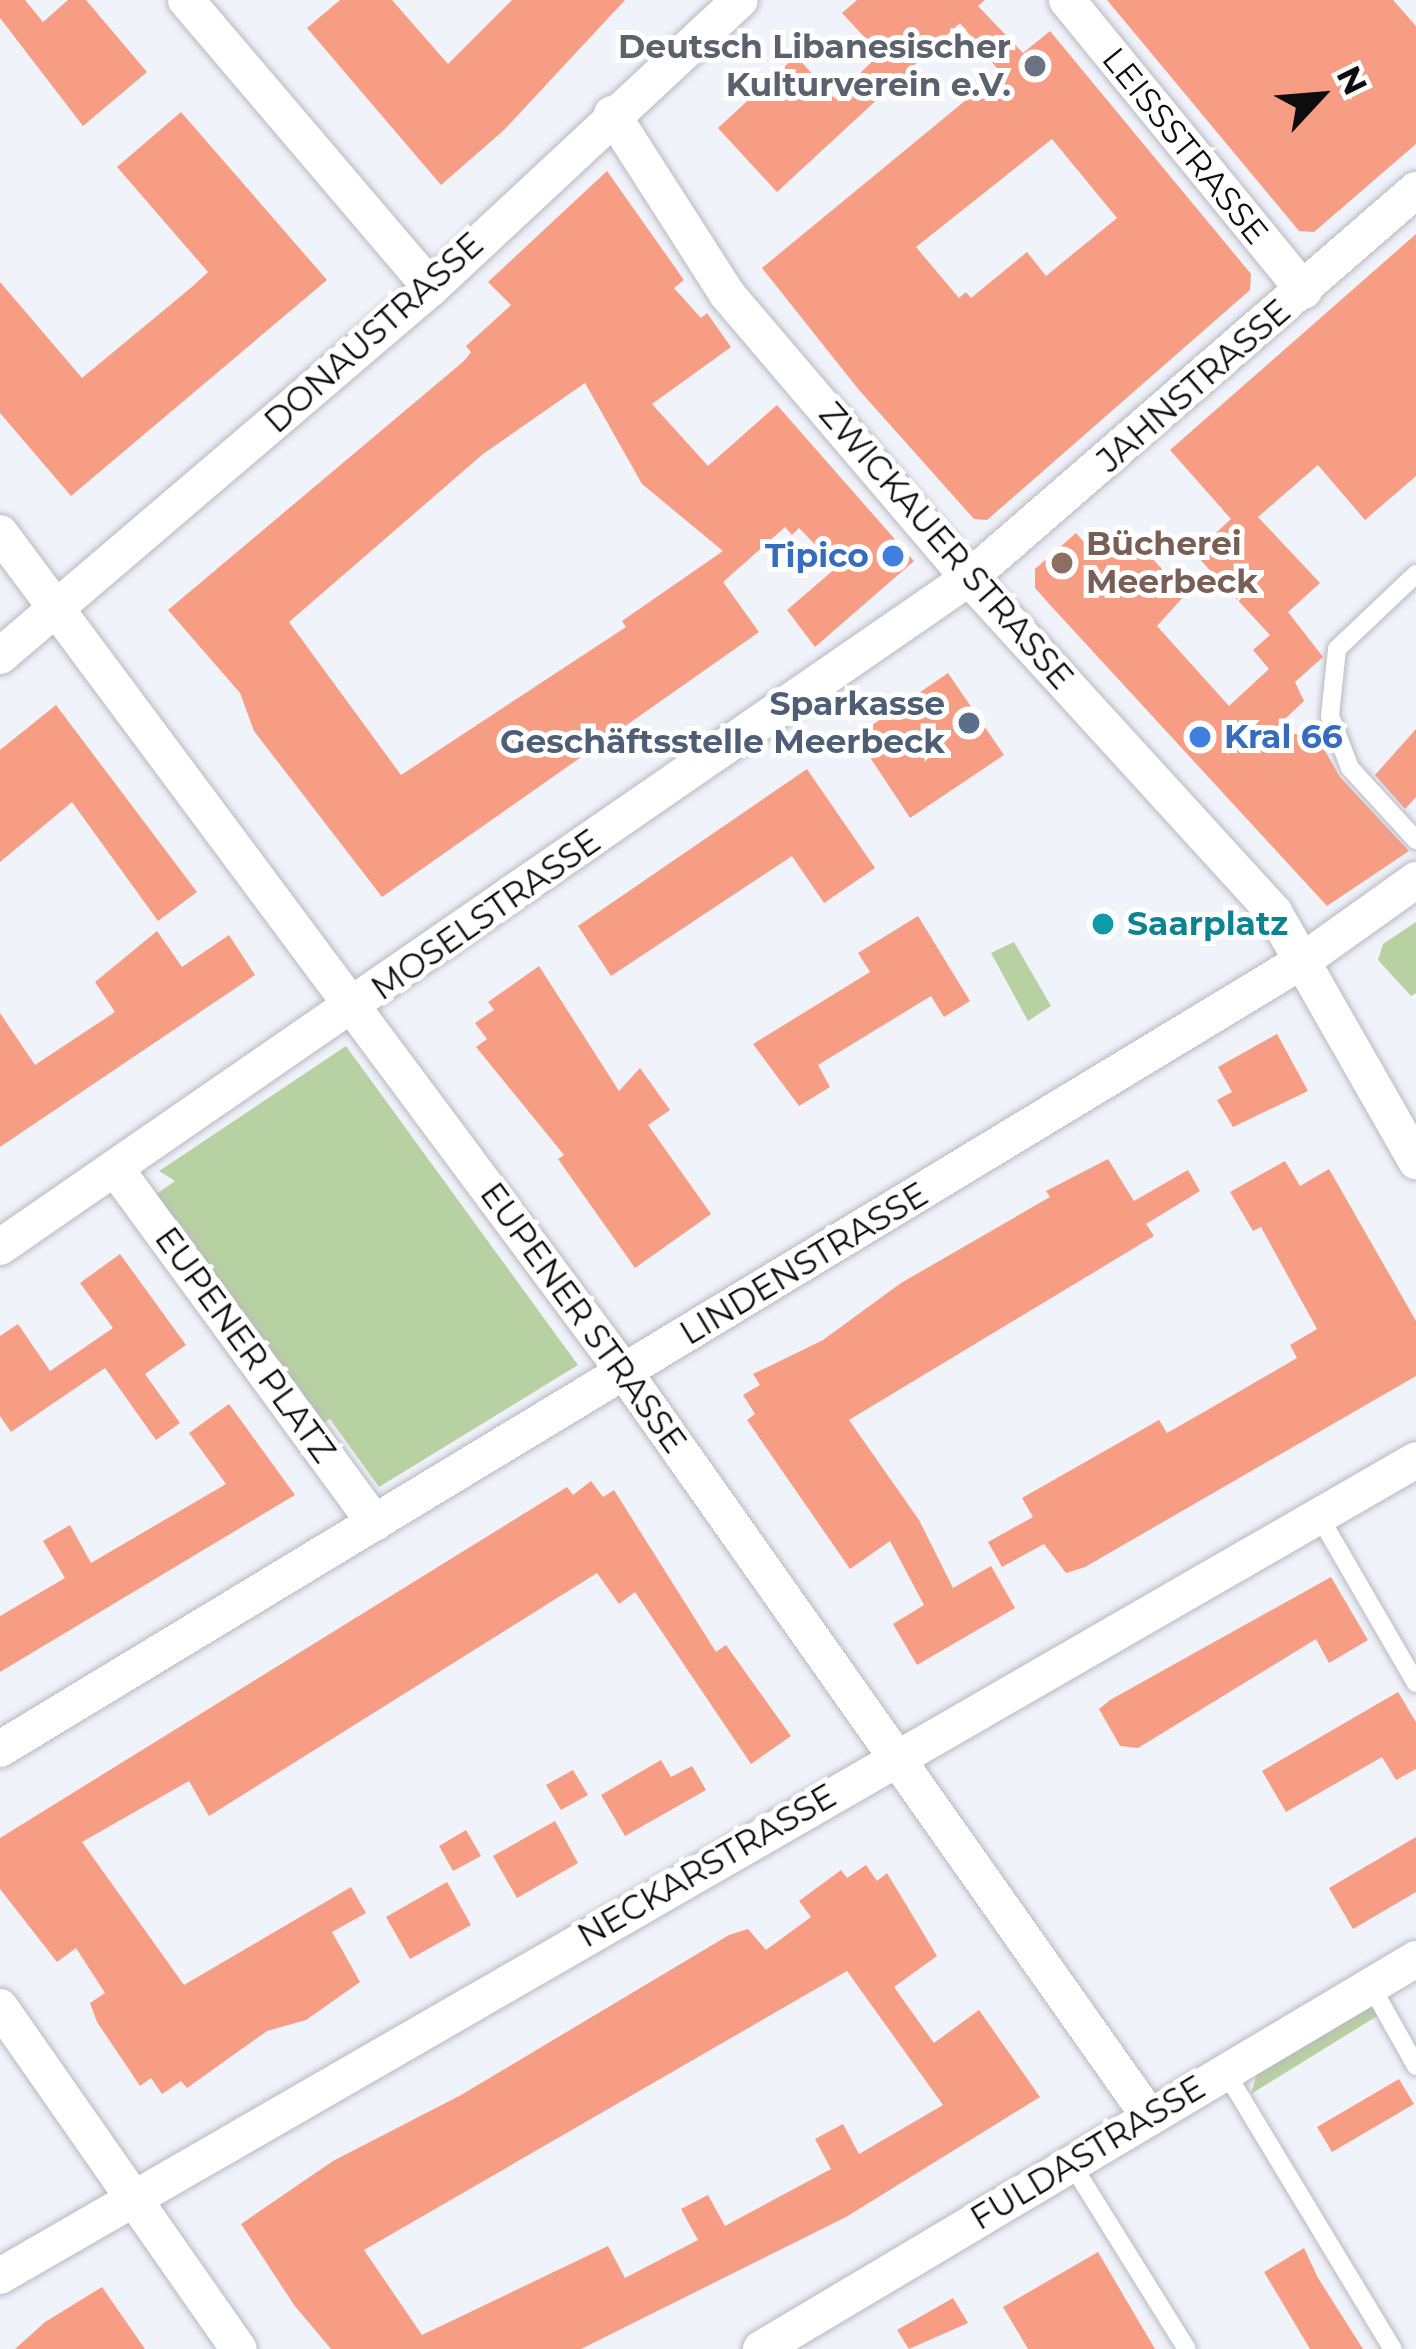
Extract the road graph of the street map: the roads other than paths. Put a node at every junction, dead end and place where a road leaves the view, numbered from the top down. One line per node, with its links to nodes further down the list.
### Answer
1 (186, 0): 6 (street)
2 (740, 0): 4 (street, DONAUSTRASSE)
3 (1066, 0): 7 (street, LEISSSTRASSE)
4 (612, 114): 6 (street, DONAUSTRASSE); 10 (street, ZWICKAUER STRASSE)
5 (1416, 190): 7 (street, JAHNSTRASSE)
6 (430, 288): 11 (street, DONAUSTRASSE)
7 (1304, 291): 10 (street, JAHNSTRASSE)
8 (0, 533): 11 (street, EUPENER STRASSE)
9 (1416, 574): 13 (lane)
10 (969, 578): 15 (street, ZWICKAUER STRASSE); 16 (street, MOSELSTRASSE)
11 (61, 606): 12 (street, DONAUSTRASSE); 16 (street, EUPENER STRASSE)
12 (0, 656)
13 (1416, 840)
14 (1416, 880): 15 (street, LINDENSTRASSE)
15 (1304, 960): 17 (street, ZWICKAUER STRASSE); 20 (street, LINDENSTRASSE)
16 (357, 1005): 18 (street, MOSELSTRASSE); 20 (street, EUPENER STRASSE)
17 (1416, 1160)
18 (115, 1168): 19 (street, MOSELSTRASSE); 23 (street, EUPENER PLATZ)
19 (0, 1247)
20 (625, 1373): 23 (street, LINDENSTRASSE); 26 (street, EUPENER STRASSE)
21 (1416, 1460): 22 (street, NECKARSTRASSE)
22 (1319, 1516): 24 (lane); 26 (street, NECKARSTRASSE)
23 (375, 1523): 25 (street, LINDENSTRASSE)
24 (1416, 1683)
25 (0, 1749)
26 (892, 1757): 32 (street, EUPENER STRASSE); 34 (street, NECKARSTRASSE)
27 (1416, 1959): 28 (street, FULDASTRASSE)
28 (1371, 1986): 30 (lane); 31 (street, FULDASTRASSE)
29 (0, 2007): 34 (street)
30 (1416, 2066)
31 (1225, 2071): 32 (street, FULDASTRASSE); 39 (lane)
32 (1149, 2116): 33 (street, FULDASTRASSE)
33 (1071, 2163): 37 (street, FULDASTRASSE); 38 (lane)
34 (137, 2200): 35 (street, NECKARSTRASSE); 36 (street)
35 (0, 2276)
36 (239, 2349)
37 (761, 2349)
38 (1187, 2349)
39 (1393, 2349)

